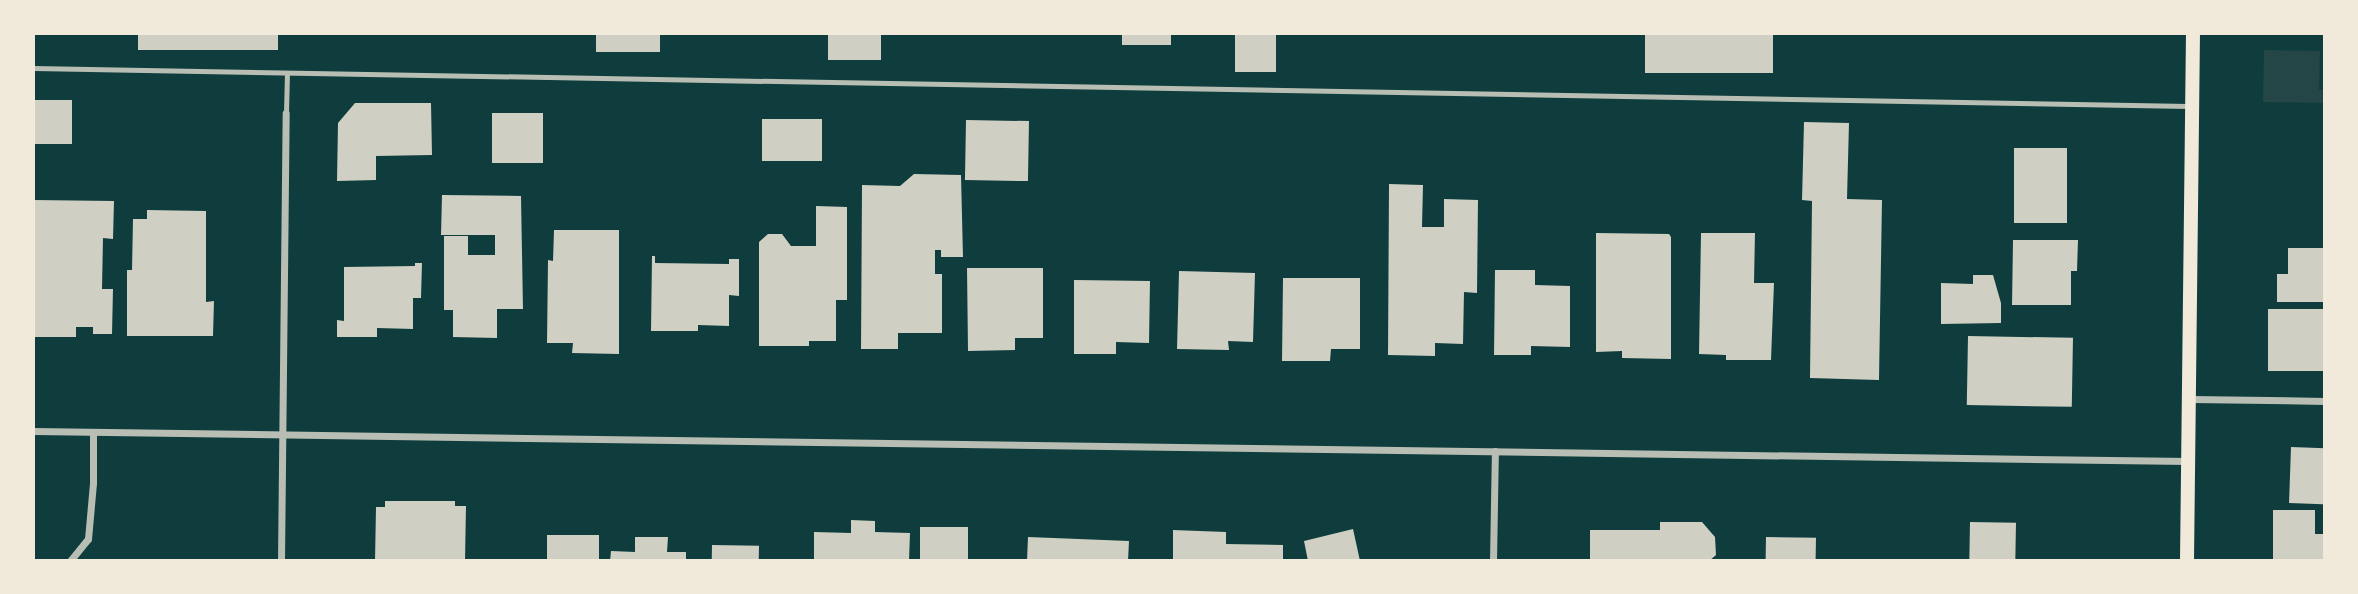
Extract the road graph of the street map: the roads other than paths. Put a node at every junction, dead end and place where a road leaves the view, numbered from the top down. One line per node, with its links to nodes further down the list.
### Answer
1 (2193, 33): 4 (main road)
2 (33, 68): 3 (lane)
3 (287, 73): 4 (lane); 5 (lane)
4 (2192, 106): 6 (main road)
5 (286, 113): 10 (street)
6 (2189, 399): 7 (street); 12 (main road)
7 (2325, 401)
8 (33, 431): 9 (street)
9 (93, 432): 10 (street); 13 (street)
10 (283, 433): 11 (street); 14 (street)
11 (1495, 451): 12 (street); 15 (street)
12 (2189, 461): 16 (main road)
13 (70, 561)
14 (281, 561)
15 (1493, 561)
16 (2187, 561)

